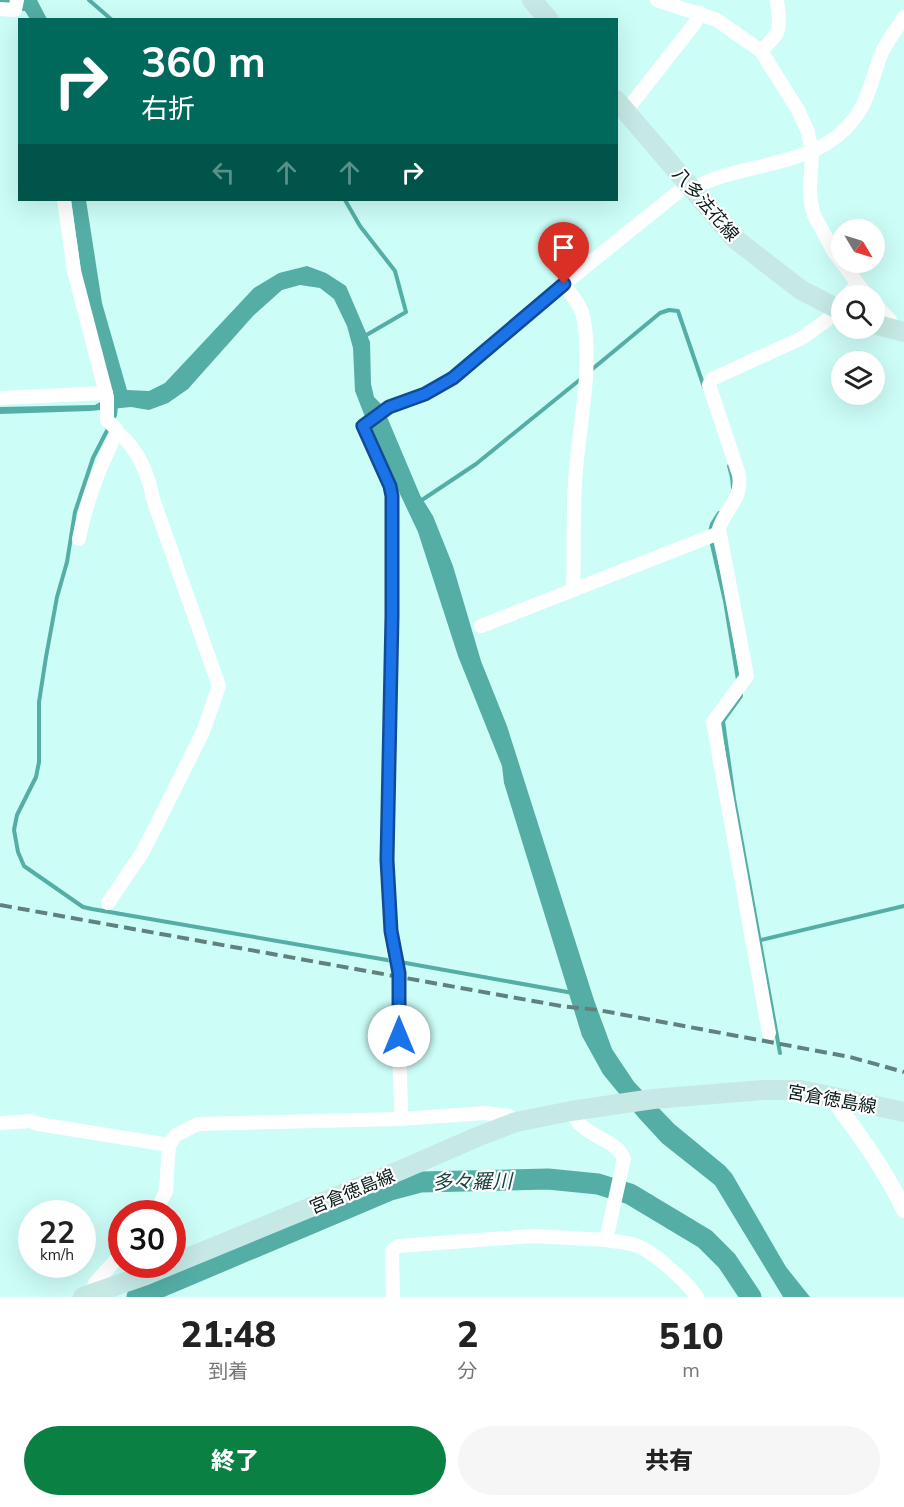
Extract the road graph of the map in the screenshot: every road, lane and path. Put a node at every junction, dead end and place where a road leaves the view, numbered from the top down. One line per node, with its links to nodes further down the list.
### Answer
1 (532, 0): 8 (main road)
2 (657, 0): 6 (street)
3 (777, 0): 9 (street)
4 (0, 9): 5 (street)
5 (18, 9)
6 (699, 13): 9 (street); 10 (street)
7 (904, 17): 11 (street)
8 (547, 18)
9 (761, 51): 11 (street)
10 (621, 106): 12 (main road, 八多法花線)
11 (812, 153): 12 (street); 15 (street)
12 (690, 186): 14 (street); 16 (main road, 八多法花線)
13 (64, 201): 21 (street)
14 (564, 284): 24 (street); 31 (street)
15 (857, 284)
16 (831, 300)
17 (831, 315): 22 (street)
18 (885, 315): 19 (street)
19 (890, 328)
20 (0, 398): 21 (street)
21 (110, 413): 23 (street); 26 (street)
22 (714, 534): 24 (street); 27 (street)
23 (80, 539)
24 (573, 589): 25 (street)
25 (481, 626)
26 (108, 903)
27 (769, 1033)
28 (831, 1096): 29 (main road, 宮倉徳島線); 30 (main road, 宮倉徳島線); 36 (street)
29 (571, 1111): 32 (main road, 宮倉徳島線); 37 (street)
30 (904, 1112)
31 (400, 1119): 32 (street); 34 (street)
32 (516, 1122): 39 (main road, 宮倉徳島線)
33 (0, 1123): 34 (street)
34 (169, 1145): 35 (street)
35 (162, 1200)
36 (904, 1210)
37 (606, 1240): 41 (street); 42 (street)
38 (108, 1269): 40 (street)
39 (117, 1293): 40 (main road, 宮倉徳島線)
40 (88, 1295)
41 (393, 1297)
42 (697, 1297)

